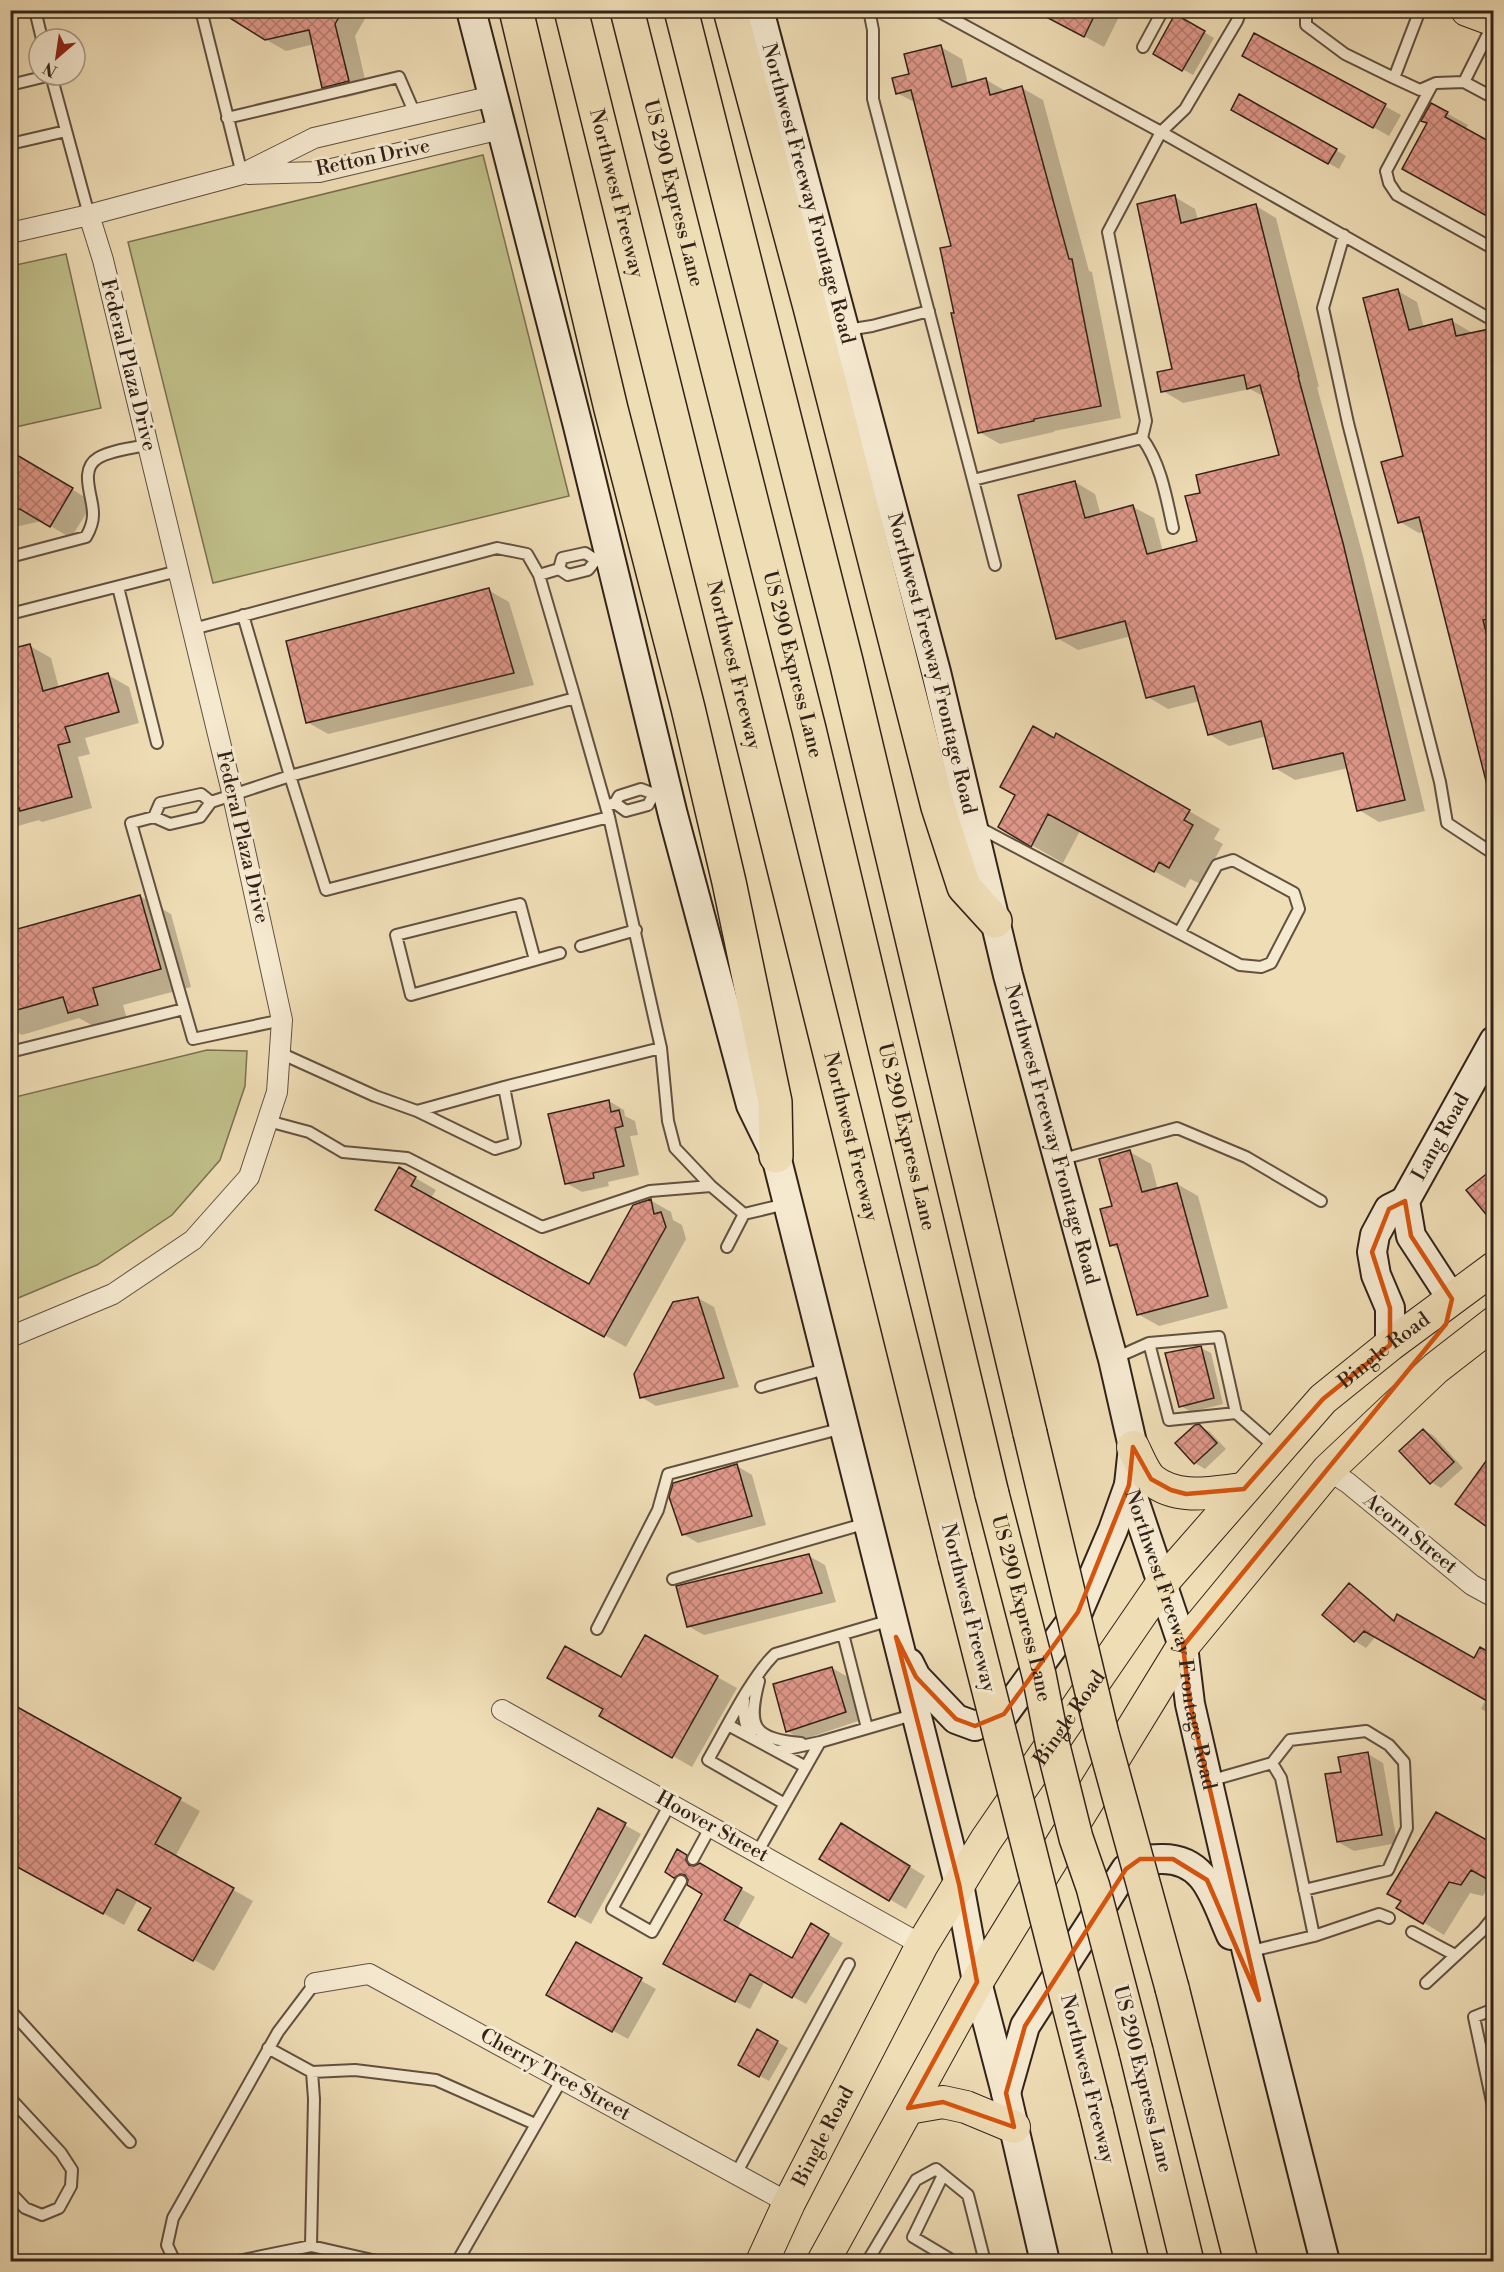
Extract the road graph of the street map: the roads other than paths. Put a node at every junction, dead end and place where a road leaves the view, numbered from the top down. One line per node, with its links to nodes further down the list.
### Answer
1 (35, 10): 18 (lane)
2 (201, 10): 29 (lane)
3 (471, 10): 26 (main road)
4 (516, 10): 82 (highway)
5 (571, 10): 173 (highway, Northwest Freeway, bridge)
6 (627, 10): 174 (highway, US 290 Express Lane, bridge)
7 (681, 10): 175 (highway, bridge)
8 (730, 10): 67 (highway)
9 (759, 10): 41 (main road, Northwest Freeway Frontage Road)
10 (868, 10): 39 (lane)
11 (936, 10): 32 (lane)
12 (1162, 10): 19 (lane)
13 (1241, 10): 32 (lane)
14 (1306, 10): 20 (lane)
15 (1420, 10): 20 (lane)
16 (1467, 10): 17 (main road)
17 (1494, 21): 22 (lane)
18 (39, 27)
19 (1143, 47)
20 (1394, 78): 25 (lane)
21 (27, 81): 23 (lane)
22 (1464, 82): 25 (lane); 27 (lane)
23 (10, 85)
24 (54, 87): 31 (lane)
25 (1431, 87): 38 (lane)
26 (493, 96): 28 (street, Retton Drive); 30 (main road)
27 (1494, 98)
28 (415, 114): 29 (lane); 34 (street, Retton Drive)
29 (227, 118): 34 (lane)
30 (501, 129): 34 (street, Retton Drive); 47 (main road)
31 (66, 131): 33 (lane); 35 (lane)
32 (1161, 132): 37 (lane); 42 (lane)
33 (10, 144)
34 (242, 174): 35 (street, Retton Drive)
35 (89, 215): 36 (street, Retton Drive); 43 (street, Federal Plaza Drive)
36 (10, 233)
37 (1344, 236): 40 (lane); 66 (lane)
38 (1494, 249)
39 (929, 311): 41 (lane); 44 (lane)
40 (1494, 321)
41 (843, 331): 65 (main road, Northwest Freeway Frontage Road)
42 (1142, 438): 44 (lane); 45 (lane)
43 (148, 445): 46 (lane); 50 (street, Federal Plaza Drive)
44 (973, 480): 48 (lane)
45 (1173, 528)
46 (10, 557)
47 (603, 558): 49 (lane); 49 (lane); 59 (main road)
48 (995, 565)
49 (559, 569): 51 (lane)
50 (178, 571): 52 (lane); 55 (street, Federal Plaza Drive)
51 (539, 575): 54 (lane); 56 (lane)
52 (118, 587): 53 (lane); 57 (lane)
53 (10, 614)
54 (243, 615): 55 (lane); 58 (lane)
55 (193, 629): 60 (street, Federal Plaza Drive)
56 (575, 698): 58 (lane); 62 (lane)
57 (157, 743)
58 (290, 776): 60 (lane); 64 (lane)
59 (661, 793): 62 (lane); 62 (lane); 82 (main road)
60 (233, 796): 61 (lane); 74 (street, Federal Plaza Drive)
61 (211, 802): 63 (lane); 63 (lane)
62 (610, 805): 64 (lane)
63 (154, 817): 73 (lane)
64 (609, 817): 68 (lane)
65 (972, 824): 67 (main road, Northwest Freeway Frontage Road); 69 (lane)
66 (1494, 854)
67 (995, 921): 83 (main road, Northwest Freeway Frontage Road)
68 (636, 930): 70 (lane); 76 (lane)
69 (1179, 933): 69 (lane)
70 (581, 946)
71 (560, 953): 72 (lane)
72 (535, 960): 72 (lane)
73 (184, 1009): 74 (lane); 77 (lane)
74 (282, 1020): 78 (street, Federal Plaza Drive)
75 (1494, 1041): 86 (main road, Lang Road)
76 (661, 1048): 79 (lane); 84 (lane)
77 (10, 1052)
78 (280, 1053): 80 (lane); 81 (street, Federal Plaza Drive)
79 (504, 1087): 80 (lane); 80 (lane)
80 (417, 1111)
81 (268, 1121): 84 (lane); 93 (street, Federal Plaza Drive)
82 (776, 1156): 87 (main road)
83 (1059, 1160): 85 (lane); 96 (main road, Northwest Freeway Frontage Road)
84 (711, 1186): 88 (lane)
85 (1321, 1201)
86 (1405, 1201): 91 (main road, Lang Road); 95 (main road, Lang Road)
87 (788, 1203): 88 (lane); 97 (main road)
88 (744, 1214): 89 (lane)
89 (727, 1247)
90 (1494, 1268): 91 (main road, Bingle Road)
91 (1452, 1299): 95 (main road, Bingle Road); 103 (main road)
92 (1494, 1323): 103 (main road)
93 (10, 1337)
94 (1149, 1343): 96 (lane); 99 (lane); 99 (lane)
95 (1390, 1345): 102 (main road, Bingle Road)
96 (1113, 1359): 101 (main road, Northwest Freeway Frontage Road)
97 (829, 1368): 98 (lane); 100 (main road)
98 (761, 1387)
99 (1236, 1413): 102 (lane)
100 (843, 1428): 106 (main road); 110 (lane)
101 (1133, 1447): 104 (main road, Northwest Freeway Frontage Road); 105 (main road)
102 (1278, 1450): 105 (main road, Bingle Road)
103 (1336, 1462): 109 (street, Acorn Street); 113 (main road)
104 (1129, 1485): 108 (main road, Northwest Freeway Frontage Road); 111 (main road)
105 (1244, 1489): 108 (main road, Bingle Road)
106 (868, 1523): 107 (lane); 111 (main road)
107 (673, 1579)
108 (1163, 1582): 113 (main road, Northwest Freeway Frontage Road); 132 (main road, Bingle Road)
109 (1494, 1598)
110 (597, 1629)
111 (894, 1629): 112 (lane); 117 (main road)
112 (843, 1634): 114 (lane); 119 (lane)
113 (1183, 1646): 125 (main road, Northwest Freeway Frontage Road); 142 (main road)
114 (762, 1670): 115 (lane); 121 (lane)
115 (745, 1697): 118 (lane); 120 (lane)
116 (502, 1710): 126 (street, Hoover Street)
117 (916, 1714): 119 (lane); 132 (main road)
118 (728, 1725): 120 (lane); 127 (lane)
119 (867, 1728): 121 (lane)
120 (753, 1739): 122 (lane)
121 (816, 1743): 122 (lane); 124 (lane)
122 (778, 1751): 124 (lane)
123 (1272, 1763): 125 (lane); 133 (lane); 133 (lane)
124 (806, 1767): 127 (lane)
125 (1209, 1781): 139 (main road, Northwest Freeway Frontage Road)
126 (670, 1804): 128 (street, Hoover Street); 131 (lane)
127 (785, 1804): 129 (lane)
128 (711, 1826): 129 (street, Hoover Street); 130 (lane)
129 (758, 1853): 138 (street, Hoover Street)
130 (693, 1859)
131 (681, 1881)
132 (959, 1884): 138 (main road, Bingle Road); 142 (main road)
133 (1304, 1890): 137 (lane)
134 (1494, 1916): 140 (lane)
135 (1389, 1918): 137 (lane)
136 (1413, 1932): 140 (lane)
137 (1314, 1936): 139 (lane)
138 (922, 1945): 161 (main road, Bingle Road)
139 (1247, 1952): 145 (main road, Northwest Freeway Frontage Road)
140 (1455, 1955): 144 (lane)
141 (849, 1964): 159 (lane)
142 (977, 1982): 151 (main road); 153 (main road)
143 (315, 1983): 148 (lane); 150 (street, Cherry Tree Street)
144 (1426, 1983)
145 (1259, 2000): 151 (main road); 176 (main road, Northwest Freeway Frontage Road)
146 (1494, 2009): 154 (lane)
147 (10, 2010): 157 (lane)
148 (268, 2048): 149 (lane); 163 (lane)
149 (312, 2072): 155 (lane); 162 (lane)
150 (562, 2079): 155 (lane); 159 (street, Cherry Tree Street)
151 (1006, 2093): 156 (main road)
152 (10, 2098): 160 (lane)
153 (908, 2108): 156 (main road); 168 (main road)
154 (1494, 2111)
155 (535, 2124): 166 (lane)
156 (1014, 2127): 172 (main road)
157 (130, 2142)
158 (940, 2172): 169 (lane); 170 (lane); 171 (lane)
159 (736, 2174): 161 (street, Cherry Tree Street)
160 (10, 2192)
161 (789, 2203): 167 (main road, Bingle Road)
162 (311, 2246): 164 (lane); 165 (lane)
163 (175, 2262)
164 (233, 2262)
165 (381, 2262)
166 (457, 2262)
167 (762, 2262)
168 (823, 2262)
169 (867, 2262)
170 (955, 2262)
171 (986, 2262)
172 (1045, 2262)
173 (1132, 2262)
174 (1187, 2262)
175 (1241, 2262)
176 (1325, 2262)

